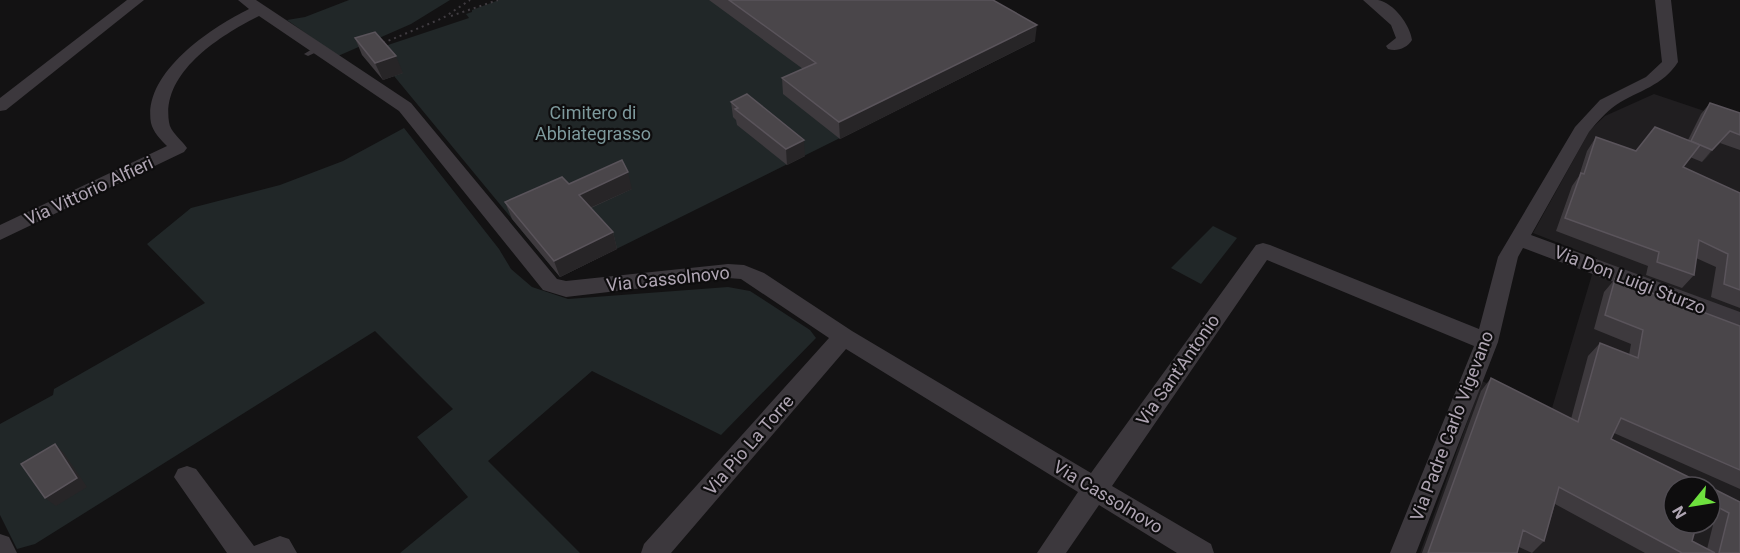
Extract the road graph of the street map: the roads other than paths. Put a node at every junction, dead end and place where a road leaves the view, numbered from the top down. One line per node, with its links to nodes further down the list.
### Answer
1 (136, 0): 6 (street)
2 (1371, 0): 5 (street)
3 (1663, 0): 8 (street, Via Padre Carlo Vigevano)
4 (253, 5): 7 (street, Via Vittorio Alfieri); 10 (street, Via Cassolnovo)
5 (1394, 46)
6 (0, 106)
7 (0, 233)
8 (1520, 238): 9 (street, Via Don Luigi Sturzo); 11 (street, Via Padre Carlo Vigevano)
9 (1740, 321)
10 (844, 337): 13 (street, Via Cassolnovo); 19 (street, Via Pio La Torre)
11 (1486, 342): 13 (street, Via Sant'Antonio); 22 (street, Via Padre Carlo Vigevano)
12 (187, 477): 16 (street)
13 (1094, 489): 20 (street, Via Sant'Antonio); 21 (street, Via Cassolnovo)
14 (0, 546): 15 (street)
15 (4, 553)
16 (243, 553)
17 (264, 553): 18 (street)
18 (284, 553)
19 (654, 553)
20 (1050, 553)
21 (1201, 553)
22 (1403, 553)

